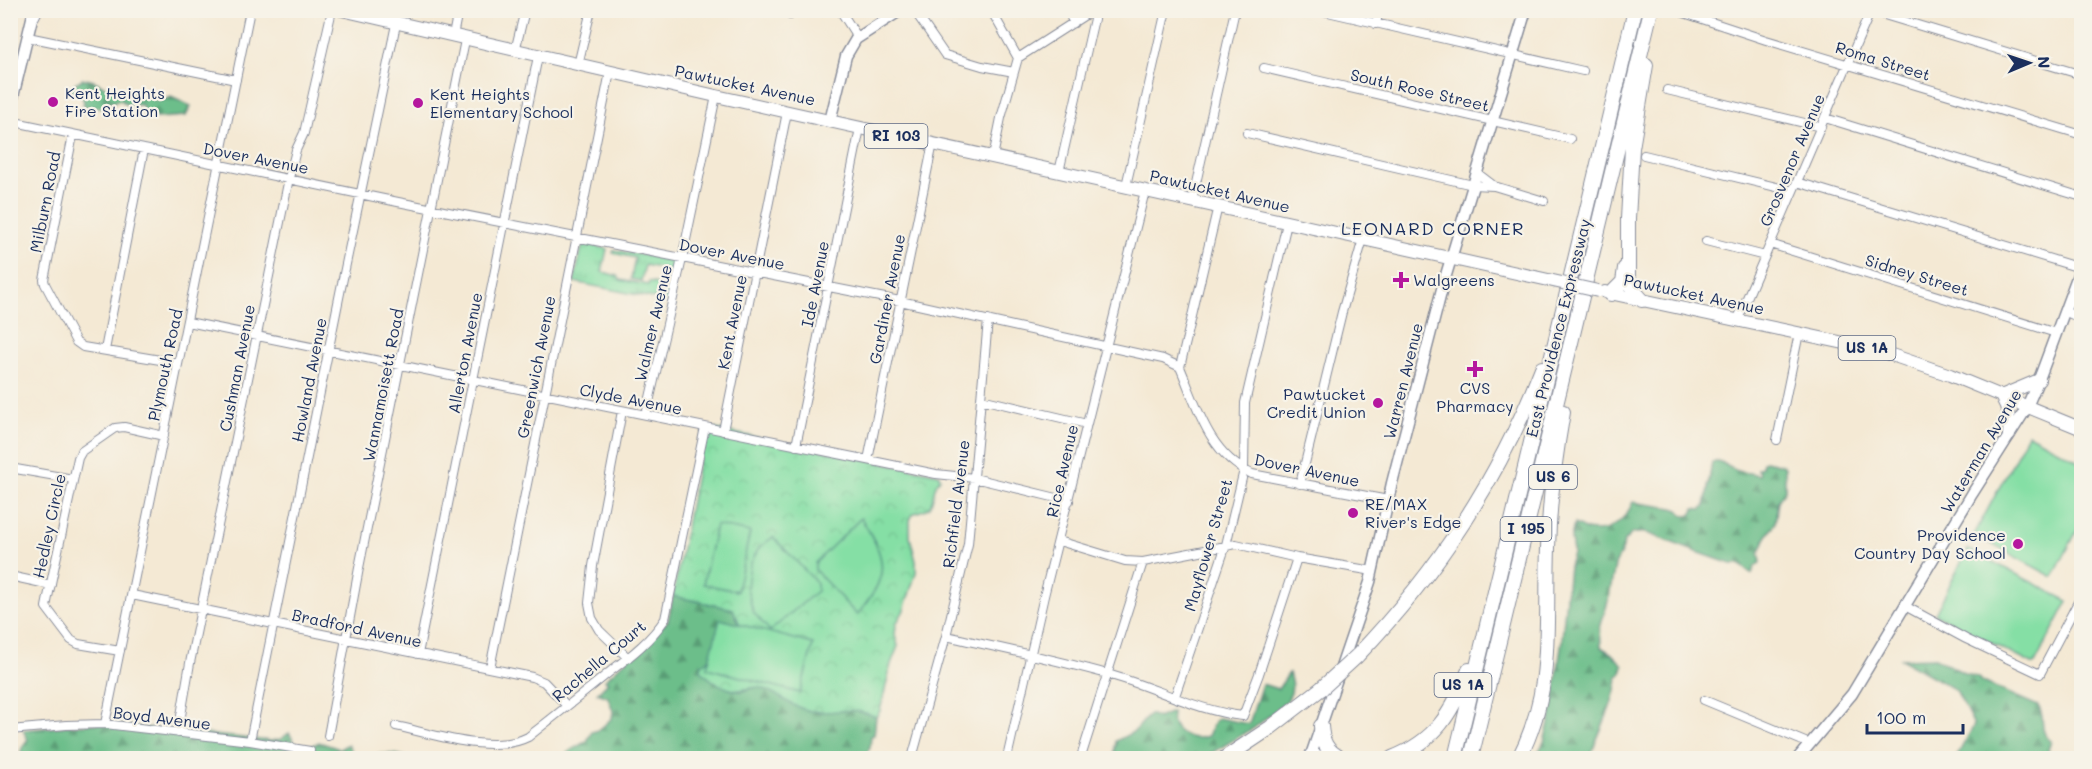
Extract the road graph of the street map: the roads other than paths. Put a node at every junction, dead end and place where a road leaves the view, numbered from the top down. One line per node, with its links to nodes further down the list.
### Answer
1 (250, 10): 46 (street, Plymouth Road)
2 (332, 10): 69 (street, Cushman Avenue)
3 (342, 10): 28 (main road, Pawtucket Avenue / RI 103)
4 (458, 10): 31 (street)
5 (525, 10): 35 (street)
6 (591, 10): 39 (street)
7 (840, 10): 33 (street)
8 (901, 10): 33 (main road)
9 (915, 10): 44 (street)
10 (991, 10): 38 (street)
11 (1067, 10): 29 (street)
12 (1094, 10): 29 (street); 67 (street)
13 (1166, 10): 72 (street)
14 (1235, 10): 78 (street)
15 (1319, 10): 30 (street)
16 (1379, 10): 30 (street)
17 (1526, 10): 36 (main road, Warren Avenue)
18 (1627, 10): 66 (highway)
19 (1635, 10): 66 (highway, East Providence Expressway / I 195)
20 (1651, 10): 96 (highway, East Providence Expressway / I 195)
21 (1656, 10): 88 (highway)
22 (2076, 10): 26 (street)
23 (1678, 11): 27 (street, Roma Street)
24 (1870, 11): 40 (street, Grosvenor Avenue); 45 (street)
25 (34, 12): 32 (main road)
26 (2082, 12)
27 (1707, 15): 40 (street, Roma Street)
28 (393, 19): 31 (main road, Pawtucket Avenue / RI 103); 76 (street, Howland Avenue)
29 (1074, 23): 38 (street)
30 (1376, 24): 36 (street)
31 (453, 36): 34 (main road, Pawtucket Avenue / RI 103)
32 (28, 37): 46 (street); 49 (main road)
33 (858, 38): 54 (main road)
34 (465, 40): 35 (main road, Pawtucket Avenue / RI 103); 81 (street, Wannamoisett Road)
35 (514, 51): 37 (main road, Pawtucket Avenue / RI 103)
36 (1512, 55): 42 (street); 52 (main road, Warren Avenue)
37 (538, 56): 39 (main road, Pawtucket Avenue / RI 103); 82 (street, Allerton Avenue)
38 (1018, 58): 44 (street)
39 (578, 64): 43 (main road, Pawtucket Avenue / RI 103)
40 (1848, 64): 51 (street, Grosvenor Avenue); 59 (street, Roma Street)
41 (1264, 68): 52 (street, South Rose Street)
42 (1583, 71)
43 (610, 72): 48 (main road, Pawtucket Avenue / RI 103); 84 (street, Greenwich Avenue)
44 (1014, 72): 64 (street)
45 (2082, 75)
46 (236, 80): 65 (street, Plymouth Road)
47 (1667, 90): 55 (street)
48 (716, 96): 50 (main road, Pawtucket Avenue / RI 103); 91 (street, Walmer Avenue)
49 (10, 109)
50 (787, 112): 54 (main road, Pawtucket Avenue / RI 103); 93 (street, Kent Avenue)
51 (1825, 118): 55 (street, Grosvenor Avenue); 77 (street)
52 (1493, 120): 60 (street, South Rose Street); 68 (main road, Warren Avenue)
53 (10, 121): 58 (street, Dover Avenue)
54 (830, 121): 56 (main road, Pawtucket Avenue / RI 103)
55 (1821, 127): 70 (street, Grosvenor Avenue)
56 (860, 128): 61 (main road, Pawtucket Avenue / RI 103); 94 (street, Ide Avenue)
57 (1247, 133): 71 (street)
58 (73, 135): 62 (street, Dover Avenue); 109 (street, Milburn Road)
59 (2082, 135)
60 (1570, 139)
61 (933, 143): 64 (main road, Pawtucket Avenue / RI 103); 98 (street, Gardiner Avenue)
62 (144, 149): 65 (street, Dover Avenue); 109 (street)
63 (1644, 155): 75 (street)
64 (993, 157): 67 (main road, Pawtucket Avenue / RI 103)
65 (219, 164): 69 (street, Dover Avenue); 104 (street, Plymouth Road)
66 (1597, 168): 100 (highway, East Providence Expressway / I 195)
67 (1059, 172): 72 (main road, Pawtucket Avenue / RI 103)
68 (1477, 173): 71 (main road, Warren Avenue); 73 (street)
69 (289, 178): 76 (street, Dover Avenue); 107 (street, Cushman Avenue)
70 (1797, 182): 75 (street, Grosvenor Avenue); 92 (street)
71 (1473, 185): 73 (street); 90 (main road, Warren Avenue)
72 (1126, 186): 74 (main road, Pawtucket Avenue / RI 103)
73 (1494, 186): 79 (street)
74 (1146, 190): 78 (main road, Pawtucket Avenue / RI 103); 108 (street, Rice Avenue)
75 (1793, 191): 87 (street, Grosvenor Avenue)
76 (360, 194): 81 (street, Dover Avenue); 110 (street, Howland Avenue)
77 (2082, 197)
78 (1192, 201): 80 (main road, Pawtucket Avenue / RI 103)
79 (1544, 201)
80 (1218, 206): 83 (main road, Pawtucket Avenue / RI 103); 113 (street)
81 (432, 208): 82 (street, Dover Avenue); 112 (street, Wannamoisett Road)
82 (505, 223): 84 (street, Dover Avenue); 115 (street, Allerton Avenue)
83 (1287, 223): 85 (main road, Pawtucket Avenue / RI 103); 132 (street, Mayflower Street)
84 (577, 237): 91 (street, Dover Avenue); 116 (street, Greenwich Avenue)
85 (1363, 239): 90 (main road, Pawtucket Avenue / RI 103); 135 (street)
86 (1706, 241): 89 (street)
87 (1770, 244): 89 (street, Grosvenor Avenue); 106 (street, Sidney Street)
88 (1628, 246): 95 (highway); 97 (highway)
89 (1765, 256): 103 (street, Grosvenor Avenue)
90 (1451, 257): 95 (main road, Pawtucket Avenue / US 1A, bridge); 136 (main road, Warren Avenue)
91 (682, 259): 93 (street, Dover Avenue); 121 (street, Walmer Avenue)
92 (2080, 271): 99 (main road, Waterman Avenue)
93 (755, 273): 94 (street, Dover Avenue); 125 (street, Kent Avenue)
94 (828, 287): 98 (street, Dover Avenue); 129 (street, Ide Avenue)
95 (1604, 292): 97 (main road, Pawtucket Avenue / US 1A)
96 (1581, 300): 179 (highway, East Providence Expressway / I 195); 180 (highway, US 6)
97 (1642, 300): 103 (main road, Pawtucket Avenue / US 1A)
98 (900, 301): 102 (street, Dover Avenue); 130 (street, Gardiner Avenue)
99 (2064, 311): 101 (street); 106 (main road, Waterman Avenue)
100 (1561, 318): 149 (highway, East Providence Expressway / I 195); 175 (highway, bridge)
101 (2082, 319)
102 (988, 320): 108 (street, Dover Avenue); 118 (street, Richfield Avenue)
103 (1737, 321): 105 (main road, Pawtucket Avenue / US 1A)
104 (188, 322): 107 (street, Clyde Avenue); 111 (street, Plymouth Road)
105 (1799, 333): 117 (main road, Pawtucket Avenue / US 1A); 128 (street)
106 (2056, 333): 114 (main road, Waterman Avenue)
107 (256, 337): 110 (street, Clyde Avenue); 148 (street, Cushman Avenue)
108 (1107, 347): 113 (street, Dover Avenue); 122 (street, Rice Avenue)
109 (105, 350): 111 (street, Milburn Road)
110 (329, 351): 112 (street, Clyde Avenue); 150 (street, Howland Avenue)
111 (178, 363): 127 (street, Plymouth Road)
112 (400, 366): 115 (street, Clyde Avenue); 152 (street, Wannamoisett Road)
113 (1180, 367): 132 (street, Dover Avenue)
114 (2039, 380): 117 (main road); 119 (main road, Waterman Avenue)
115 (474, 381): 116 (street, Clyde Avenue); 154 (street, Allerton Avenue)
116 (545, 396): 120 (street, Clyde Avenue); 157 (street, Greenwich Avenue)
117 (2001, 396): 119 (main road, Pawtucket Avenue / US 1A); 126 (main road)
118 (981, 399): 122 (street); 133 (street, Richfield Avenue)
119 (2027, 406): 124 (main road, Pawtucket Avenue / US 1A); 126 (main road, Waterman Avenue)
120 (622, 411): 121 (street, Clyde Avenue); 156 (street)
121 (646, 415): 123 (street, Clyde Avenue)
122 (1087, 424): 137 (street, Rice Avenue)
123 (705, 427): 125 (street, Clyde Avenue); 156 (street, Rachella Court)
124 (2082, 429)
125 (723, 431): 129 (street, Clyde Avenue)
126 (2009, 435): 147 (main road, Waterman Avenue)
127 (164, 436): 134 (street, Hedley Circle); 145 (street, Plymouth Road)
128 (1777, 440)
129 (796, 446): 130 (street, Clyde Avenue)
130 (868, 460): 133 (street, Clyde Avenue)
131 (10, 468): 134 (street)
132 (1244, 470): 135 (street, Dover Avenue); 139 (street, Mayflower Street)
133 (974, 478): 137 (street, Clyde Avenue); 151 (street, Richfield Avenue)
134 (73, 479): 144 (street, Hedley Circle)
135 (1300, 484): 136 (street, Dover Avenue)
136 (1388, 500): 142 (main road, Warren Avenue)
137 (1069, 501): 138 (street, Rice Avenue)
138 (1059, 541): 141 (street); 155 (street, Rice Avenue)
139 (1226, 545): 140 (street); 141 (street); 159 (street, Mayflower Street)
140 (1297, 558): 142 (street); 159 (street)
141 (1143, 562): 158 (street)
142 (1372, 571): 164 (main road, Warren Avenue)
143 (10, 576): 144 (street)
144 (51, 585): 153 (street, Hedley Circle)
145 (132, 595): 148 (street, Bradford Avenue); 153 (street, Plymouth Road)
146 (2078, 602): 147 (street)
147 (1905, 606): 169 (main road, Waterman Avenue)
148 (201, 610): 150 (street, Bradford Avenue); 166 (street, Cushman Avenue)
149 (1489, 618): 177 (highway, US 1A); 178 (highway, East Providence Expressway / I 195)
150 (274, 624): 152 (street, Bradford Avenue); 168 (street, Howland Avenue)
151 (946, 636): 155 (street); 173 (street, Richfield Avenue)
152 (346, 639): 154 (street, Bradford Avenue); 167 (street, Wannamoisett Road)
153 (120, 651): 162 (street, Plymouth Road)
154 (418, 654): 157 (street, Bradford Avenue)
155 (1032, 656): 158 (street); 174 (street, Rice Avenue)
156 (628, 658): 161 (street, Rachella Court)
157 (490, 668): 161 (street, Bradford Avenue)
158 (1108, 674): 159 (street); 171 (street)
159 (1175, 696)
160 (1704, 700): 169 (street)
161 (567, 706): 163 (street, Rachella Court)
162 (105, 724): 165 (street, Boyd Avenue); 166 (street, Boyd Avenue)
163 (396, 726)
164 (1321, 726): 172 (main road, Warren Avenue); 176 (highway)
165 (10, 730)
166 (178, 733): 168 (street, Boyd Avenue)
167 (328, 736)
168 (250, 741): 170 (street, Boyd Avenue)
169 (1810, 744): 181 (main road, Waterman Avenue)
170 (310, 751)
171 (1081, 757)
172 (1314, 757)
173 (912, 759)
174 (1007, 759)
175 (1225, 759)
176 (1341, 759)
177 (1392, 759)
178 (1455, 759)
179 (1471, 759)
180 (1519, 759)
181 (1798, 759)

